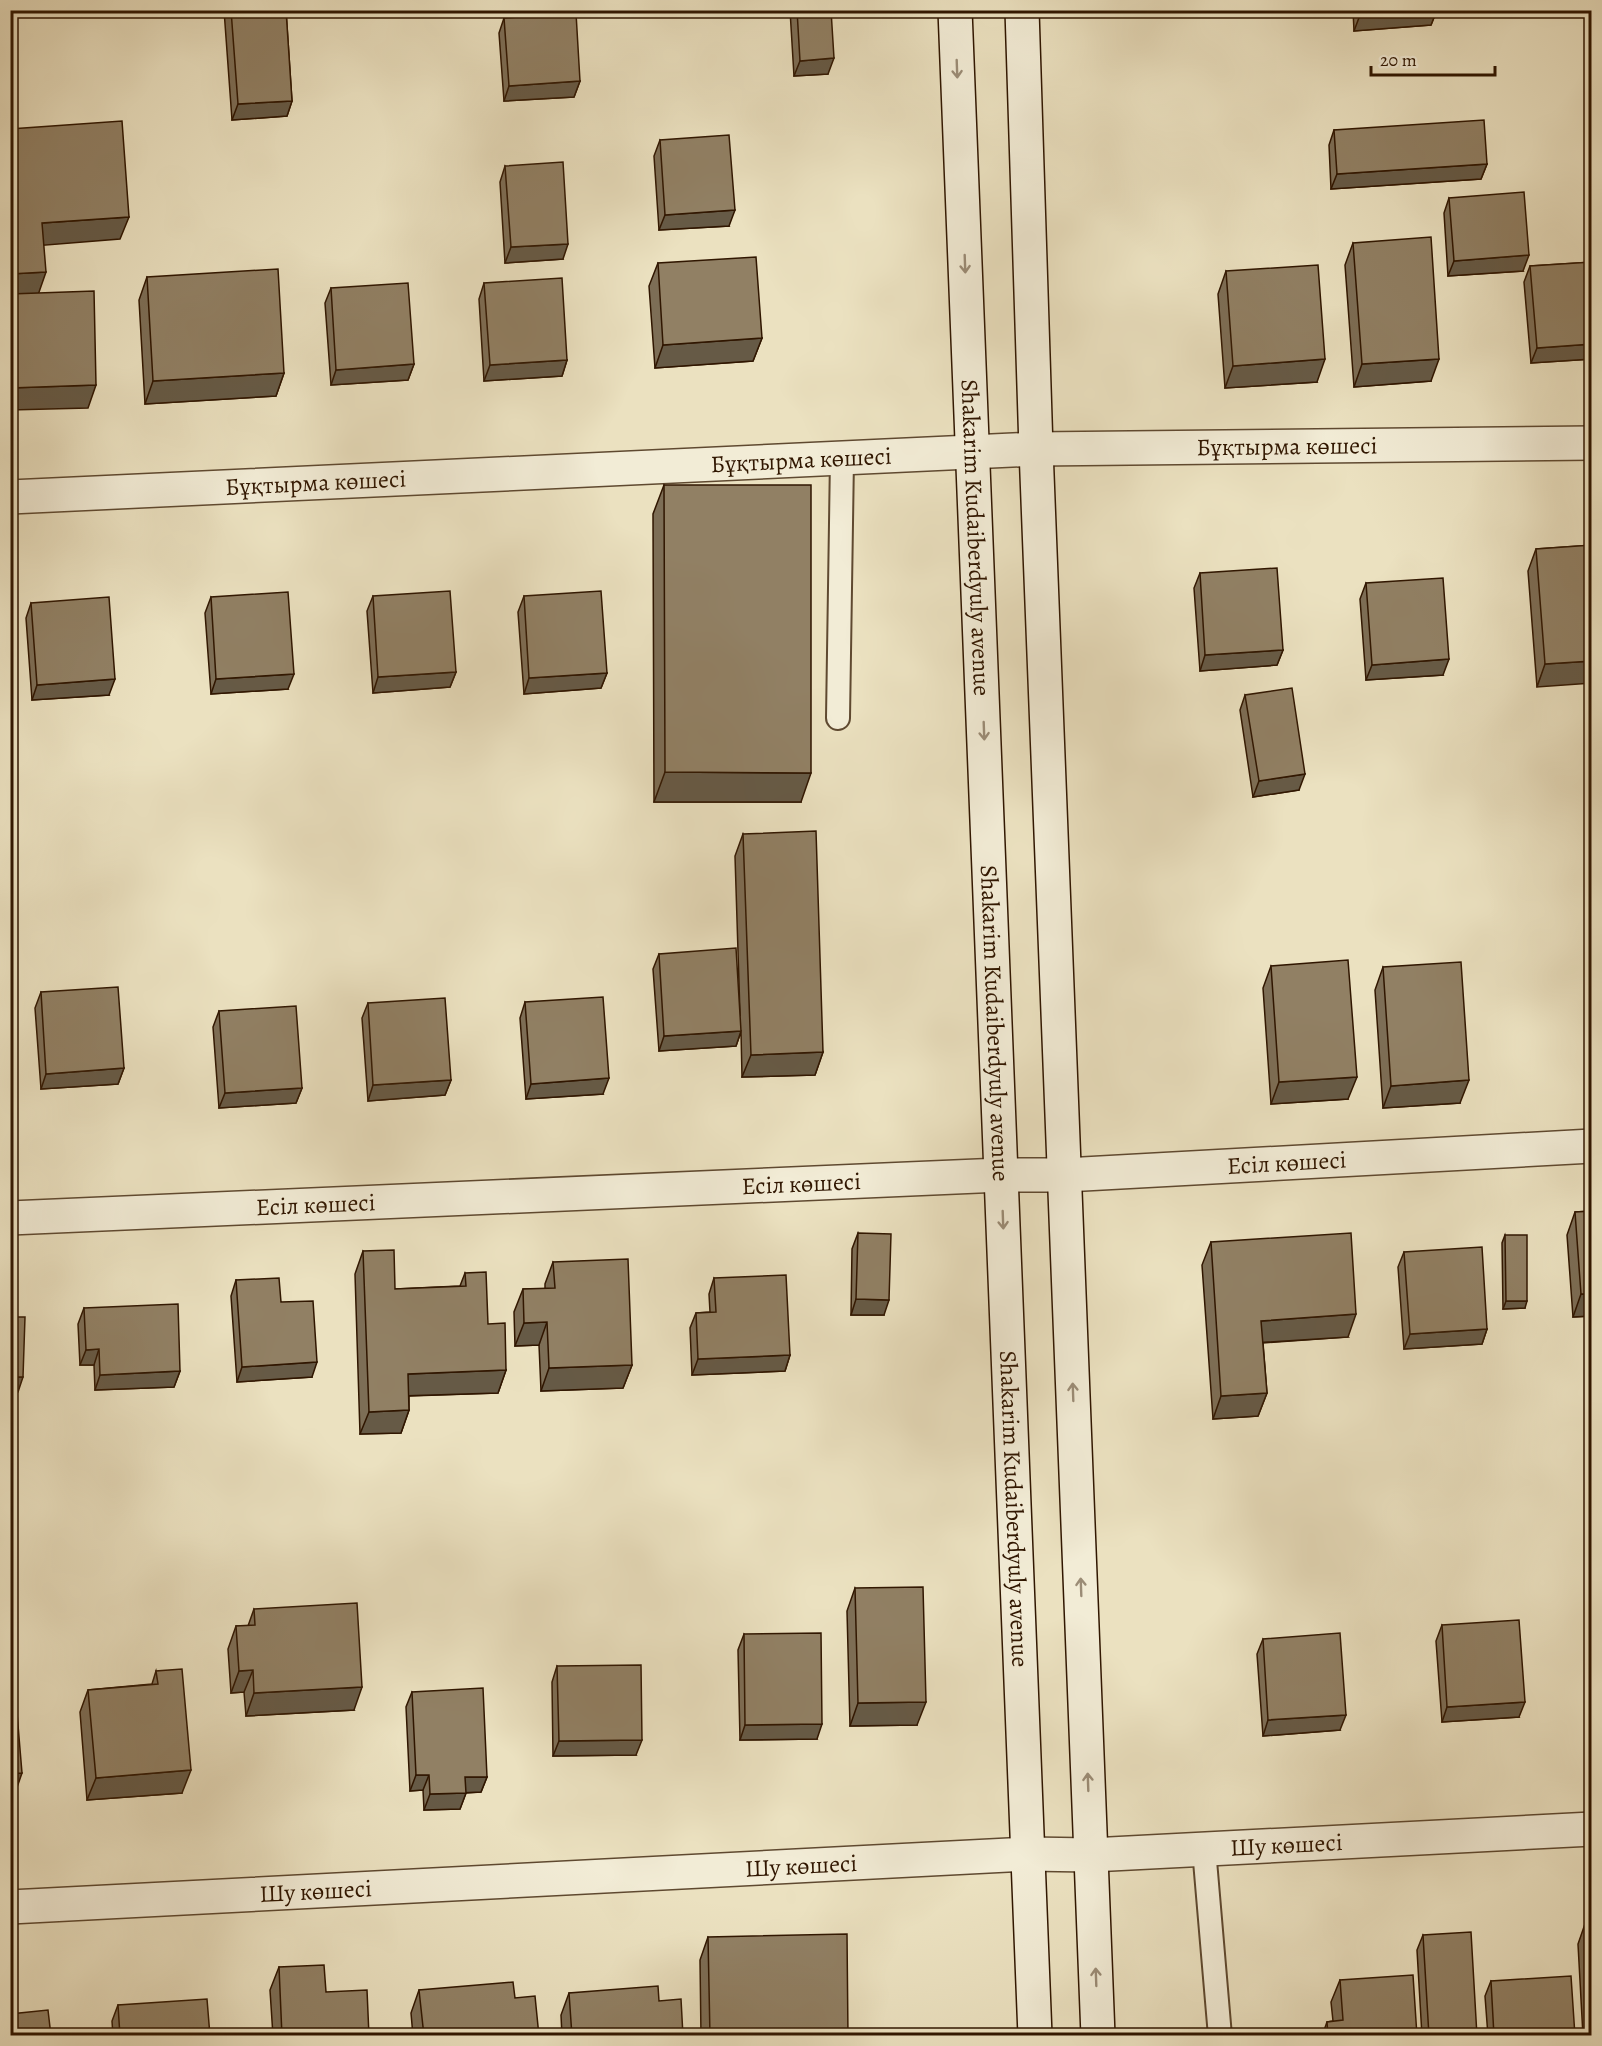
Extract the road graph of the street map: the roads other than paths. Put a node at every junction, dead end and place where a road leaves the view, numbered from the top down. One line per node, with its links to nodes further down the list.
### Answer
1 (955, 10): 5 (street, Shakarim Kudaiberdyuly avenue, one-way to 5)
2 (1022, 10): 4 (street)
3 (1592, 443): 4 (street, Бұқтырма көшесі)
4 (1036, 449): 5 (street, Бұқтырма көшесі); 11 (street)
5 (973, 453): 6 (street, Бұқтырма көшесі); 10 (street, Shakarim Kudaiberdyuly avenue, one-way to 10)
6 (842, 458): 7 (street, Бұқтырма көшесі); 8 (lane)
7 (10, 497)
8 (838, 718)
9 (1592, 1146): 11 (street, Есіл көшесі)
10 (1001, 1175): 11 (street, Есіл көшесі); 12 (street, Есіл көшесі); 15 (street, Shakarim Kudaiberdyuly avenue, one-way to 15)
11 (1065, 1175): 16 (street, one-way to 11)
12 (10, 1218)
13 (1592, 1829): 14 (street, Шу көшесі)
14 (1204, 1849): 16 (street, Шу көшесі); 20 (lane)
15 (1028, 1854): 16 (street, Шу көшесі); 17 (street, Шу көшесі); 18 (street, Shakarim Kudaiberdyuly avenue)
16 (1091, 1855): 19 (street, one-way to 16)
17 (10, 1907)
18 (1035, 2036)
19 (1098, 2036)
20 (1220, 2036)

